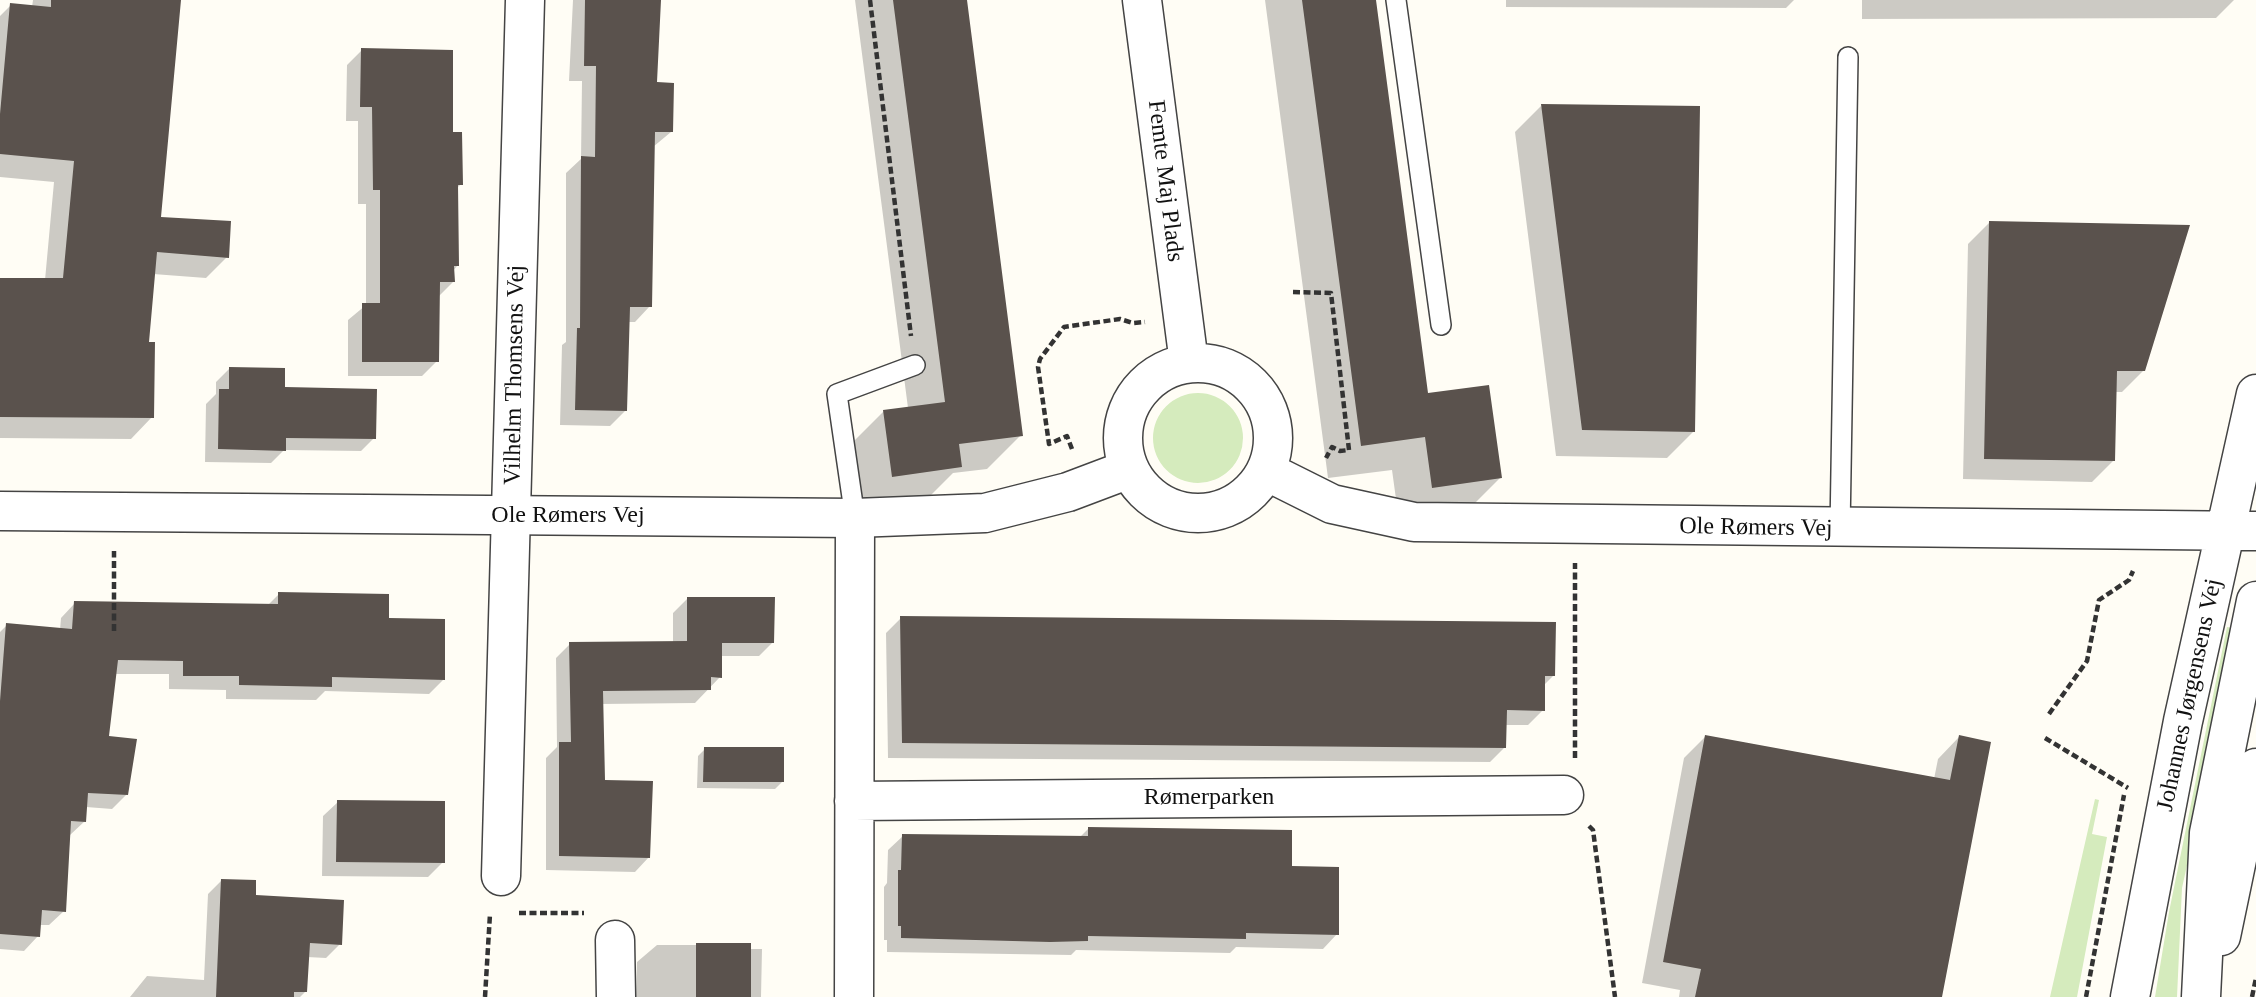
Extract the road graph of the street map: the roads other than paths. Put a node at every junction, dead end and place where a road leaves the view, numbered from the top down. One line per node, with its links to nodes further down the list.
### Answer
1 (525, 0): 12 (street, Vilhelm Thomsens Vej)
2 (1142, 0): 6 (street, Femte Maj Plads)
3 (1396, 0): 5 (lane)
4 (1848, 57): 14 (lane)
5 (1441, 325)
6 (1189, 363): 9 (street); 10 (street)
7 (915, 365): 13 (lane)
8 (2256, 394): 15 (street, Johannes Jørgensens Vej)
9 (1129, 469): 10 (street); 13 (street, Ole Rømers Vej)
10 (1266, 471): 14 (street, Ole Rømers Vej)
11 (0, 512): 12 (street, Ole Rømers Vej)
12 (512, 516): 13 (street, Ole Rømers Vej); 20 (street, Vilhelm Thomsens Vej)
13 (855, 518): 19 (street)
14 (1840, 529): 15 (street, Ole Rømers Vej)
15 (2240, 531): 24 (street, Johannes Jørgensens Vej)
16 (2256, 601): 25 (street, Johannes Jørgensens Vej)
17 (2256, 768): 26 (street)
18 (1564, 795): 19 (street, Rømerparken)
19 (854, 801): 23 (street)
20 (502, 895)
21 (615, 940): 22 (street)
22 (616, 997)
23 (854, 997)
24 (2130, 997)
25 (2201, 997)
26 (2210, 997)

